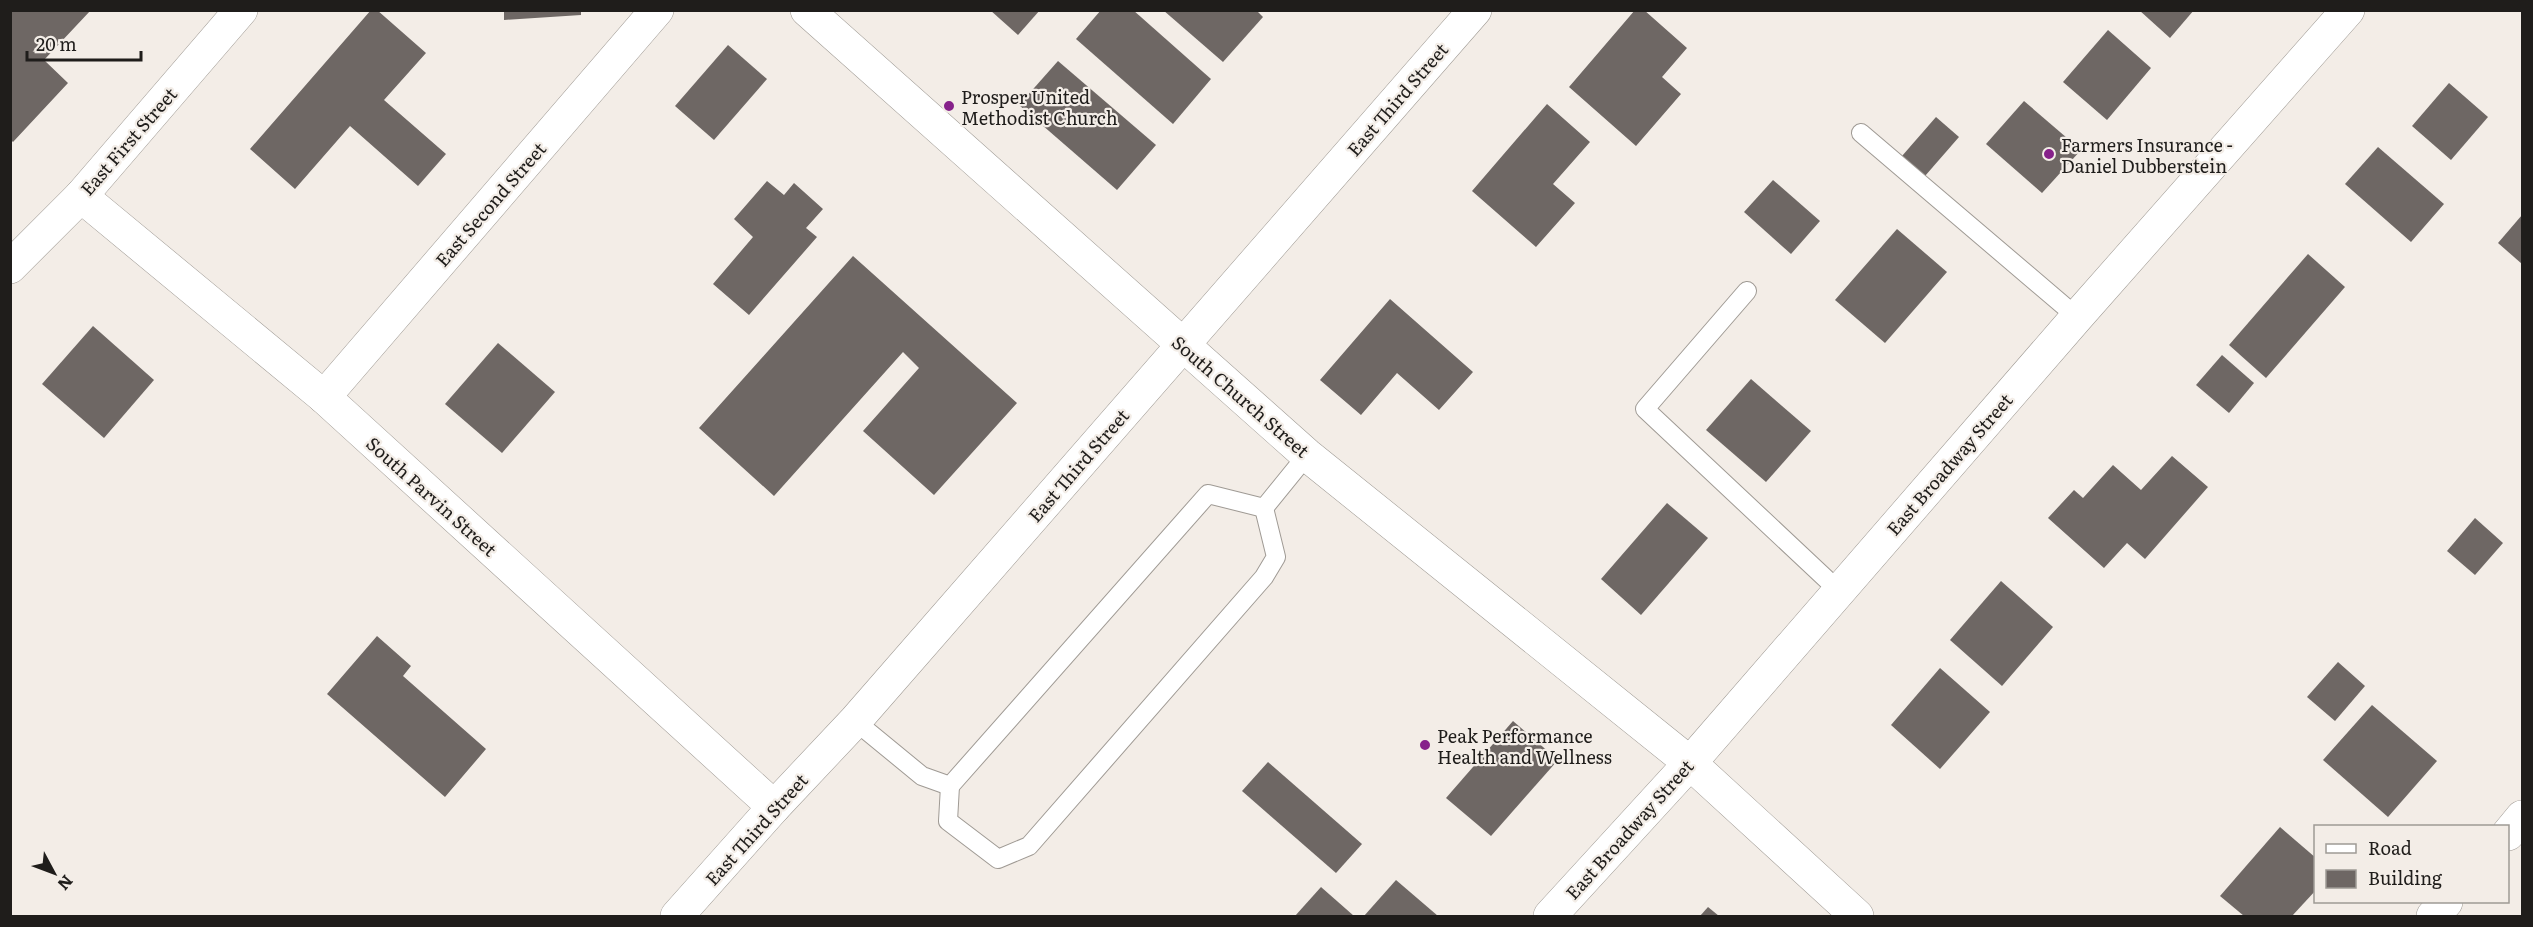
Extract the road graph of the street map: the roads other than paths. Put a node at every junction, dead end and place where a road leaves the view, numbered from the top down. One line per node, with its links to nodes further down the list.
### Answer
1 (241, 10): 7 (street, East First Street)
2 (657, 10): 12 (street, East Second Street)
3 (807, 10): 11 (street, South Church Street)
4 (1475, 10): 11 (street, East Third Street)
5 (2348, 10): 10 (street, East Broadway Street)
6 (1861, 133): 10 (lane)
7 (81, 196): 8 (street, East First Street); 12 (street, South Parvin Street)
8 (10, 267)
9 (1747, 291): 15 (lane)
10 (2077, 316): 15 (street, East Broadway Street)
11 (1183, 345): 13 (street, South Church Street); 16 (street, East Third Street)
12 (324, 397): 19 (street, South Parvin Street)
13 (1307, 455): 14 (lane); 17 (street, South Church Street)
14 (1264, 508): 18 (lane); 18 (lane)
15 (1839, 591): 17 (street, East Broadway Street)
16 (855, 721): 18 (lane); 19 (street, East Third Street)
17 (1690, 763): 24 (street, East Broadway Street); 25 (street, South Church Street)
18 (950, 786)
19 (774, 807): 23 (street, East Third Street)
20 (2523, 817): 21 (street)
21 (2509, 833)
22 (2445, 903): 26 (street)
23 (677, 916)
24 (1550, 916)
25 (1857, 916)
26 (2433, 916)

